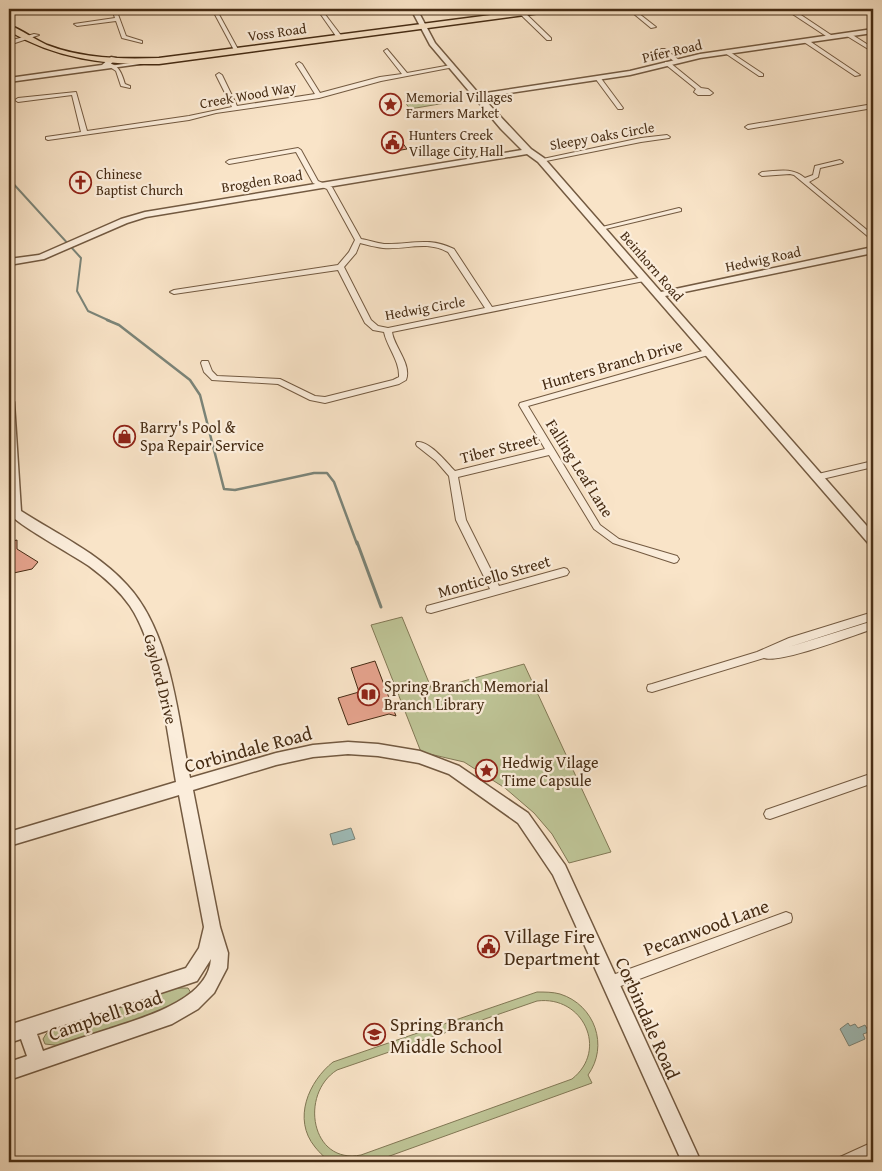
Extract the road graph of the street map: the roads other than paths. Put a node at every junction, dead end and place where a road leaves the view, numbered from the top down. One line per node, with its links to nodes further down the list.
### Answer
1 (114, 9): 12 (street)
2 (214, 9): 27 (street)
3 (319, 9): 20 (street)
4 (414, 9): 14 (street, Beinhorn Road)
5 (555, 9): 9 (main road, Voss Road)
6 (630, 9): 15 (street)
7 (869, 9): 10 (street)
8 (790, 10): 21 (street)
9 (523, 11): 14 (main road, Voss Road); 23 (street)
10 (873, 11)
11 (9, 19): 18 (main road, Voss Road)
12 (118, 19): 13 (street); 25 (street)
13 (78, 24)
14 (421, 25): 20 (main road, Voss Road); 36 (street, Beinhorn Road)
15 (653, 27)
16 (9, 28): 22 (main road, Voss Road)
17 (873, 31): 19 (street, Pifer Road)
18 (36, 35): 22 (street); 33 (main road, Voss Road)
19 (849, 35): 21 (street, Pifer Road); 30 (street)
20 (339, 36): 27 (main road, Voss Road)
21 (831, 37): 24 (street, Pifer Road)
22 (25, 38): 26 (street); 33 (main road, Voss Road)
23 (549, 39)
24 (806, 41): 31 (street, Pifer Road); 40 (street)
25 (140, 42)
26 (9, 43)
27 (237, 50): 33 (main road, Voss Road); 33 (main road, Voss Road)
28 (387, 50): 37 (street)
29 (662, 50): 32 (street)
30 (873, 50)
31 (727, 52): 32 (street, Pifer Road); 39 (street)
32 (677, 61): 34 (street, Pifer Road)
33 (112, 63): 42 (street); 43 (street)
34 (667, 63): 41 (street, Pifer Road); 44 (street)
35 (299, 64): 45 (street)
36 (452, 68): 37 (street, Creek Wood Way); 46 (street, Beinhorn Road)
37 (406, 74): 45 (street, Creek Wood Way)
38 (219, 75): 49 (street)
39 (761, 75)
40 (857, 76)
41 (598, 78): 46 (street, Pifer Road); 50 (street)
42 (9, 80)
43 (128, 88)
44 (699, 90)
45 (319, 96): 49 (street, Creek Wood Way)
46 (477, 96): 55 (street, Beinhorn Road)
47 (18, 100): 52 (street)
48 (873, 106): 51 (street)
49 (235, 108): 52 (street, Creek Wood Way)
50 (620, 108)
51 (748, 127)
52 (84, 132): 54 (street, Creek Wood Way)
53 (666, 137): 56 (street, Sleepy Oaks Circle)
54 (48, 138)
55 (528, 150): 56 (street, Beinhorn Road); 61 (street, Brogden Road)
56 (541, 160): 63 (street, Beinhorn Road)
57 (229, 162): 61 (street)
58 (840, 162): 60 (street)
59 (762, 174): 60 (street)
60 (804, 181): 64 (street)
61 (323, 185): 65 (street); 67 (street, Brogden Road)
62 (679, 210): 63 (street)
63 (601, 228): 69 (street, Beinhorn Road)
64 (873, 238)
65 (358, 240): 68 (street); 72 (street, Hedwig Circle)
66 (873, 250): 71 (street, Hedwig Road)
67 (9, 262)
68 (340, 267): 70 (street); 73 (street, Hedwig Circle)
69 (644, 278): 71 (street, Beinhorn Road); 72 (street, Hedwig Circle)
70 (174, 292)
71 (658, 294): 74 (street, Beinhorn Road)
72 (490, 310): 73 (street, Hedwig Circle)
73 (388, 330): 75 (street)
74 (709, 352): 77 (street, Hunters Branch Drive); 82 (street, Beinhorn Road)
75 (205, 363)
76 (9, 402): 83 (street, Gaylord Drive)
77 (523, 405): 79 (street, Falling Leaf Lane)
78 (420, 444): 81 (street)
79 (551, 451): 81 (street, Tiber Street); 85 (street, Falling Leaf Lane)
80 (873, 464): 82 (street)
81 (453, 475): 87 (street)
82 (818, 477): 84 (street, Beinhorn Road)
83 (12, 514): 94 (street, Gaylord Drive)
84 (873, 541)
85 (674, 559)
86 (564, 572): 87 (street, Monticello Street)
87 (496, 591): 88 (street, Monticello Street)
88 (431, 609)
89 (873, 616): 91 (street)
90 (873, 626): 91 (street)
91 (760, 655): 92 (street)
92 (652, 688)
93 (873, 778): 95 (street)
94 (185, 787): 96 (street, Corbindale Road); 98 (street, Gaylord Drive); 100 (street, Corbindale Road)
95 (770, 814)
96 (9, 839)
97 (786, 918): 100 (street, Pecanwood Lane)
98 (212, 927): 99 (street, Gaylord Drive); 101 (street, Gaylord Drive)
99 (191, 975): 101 (street); 102 (street, Campbell Road)
100 (610, 983): 107 (street, Corbindale Road)
101 (208, 987): 104 (street, Campbell Road)
102 (26, 1028): 103 (street, Campbell Road); 104 (street)
103 (9, 1034)
104 (38, 1060): 105 (street, Campbell Road)
105 (9, 1071)
106 (873, 1149): 108 (street)
107 (692, 1162)
108 (845, 1162)

